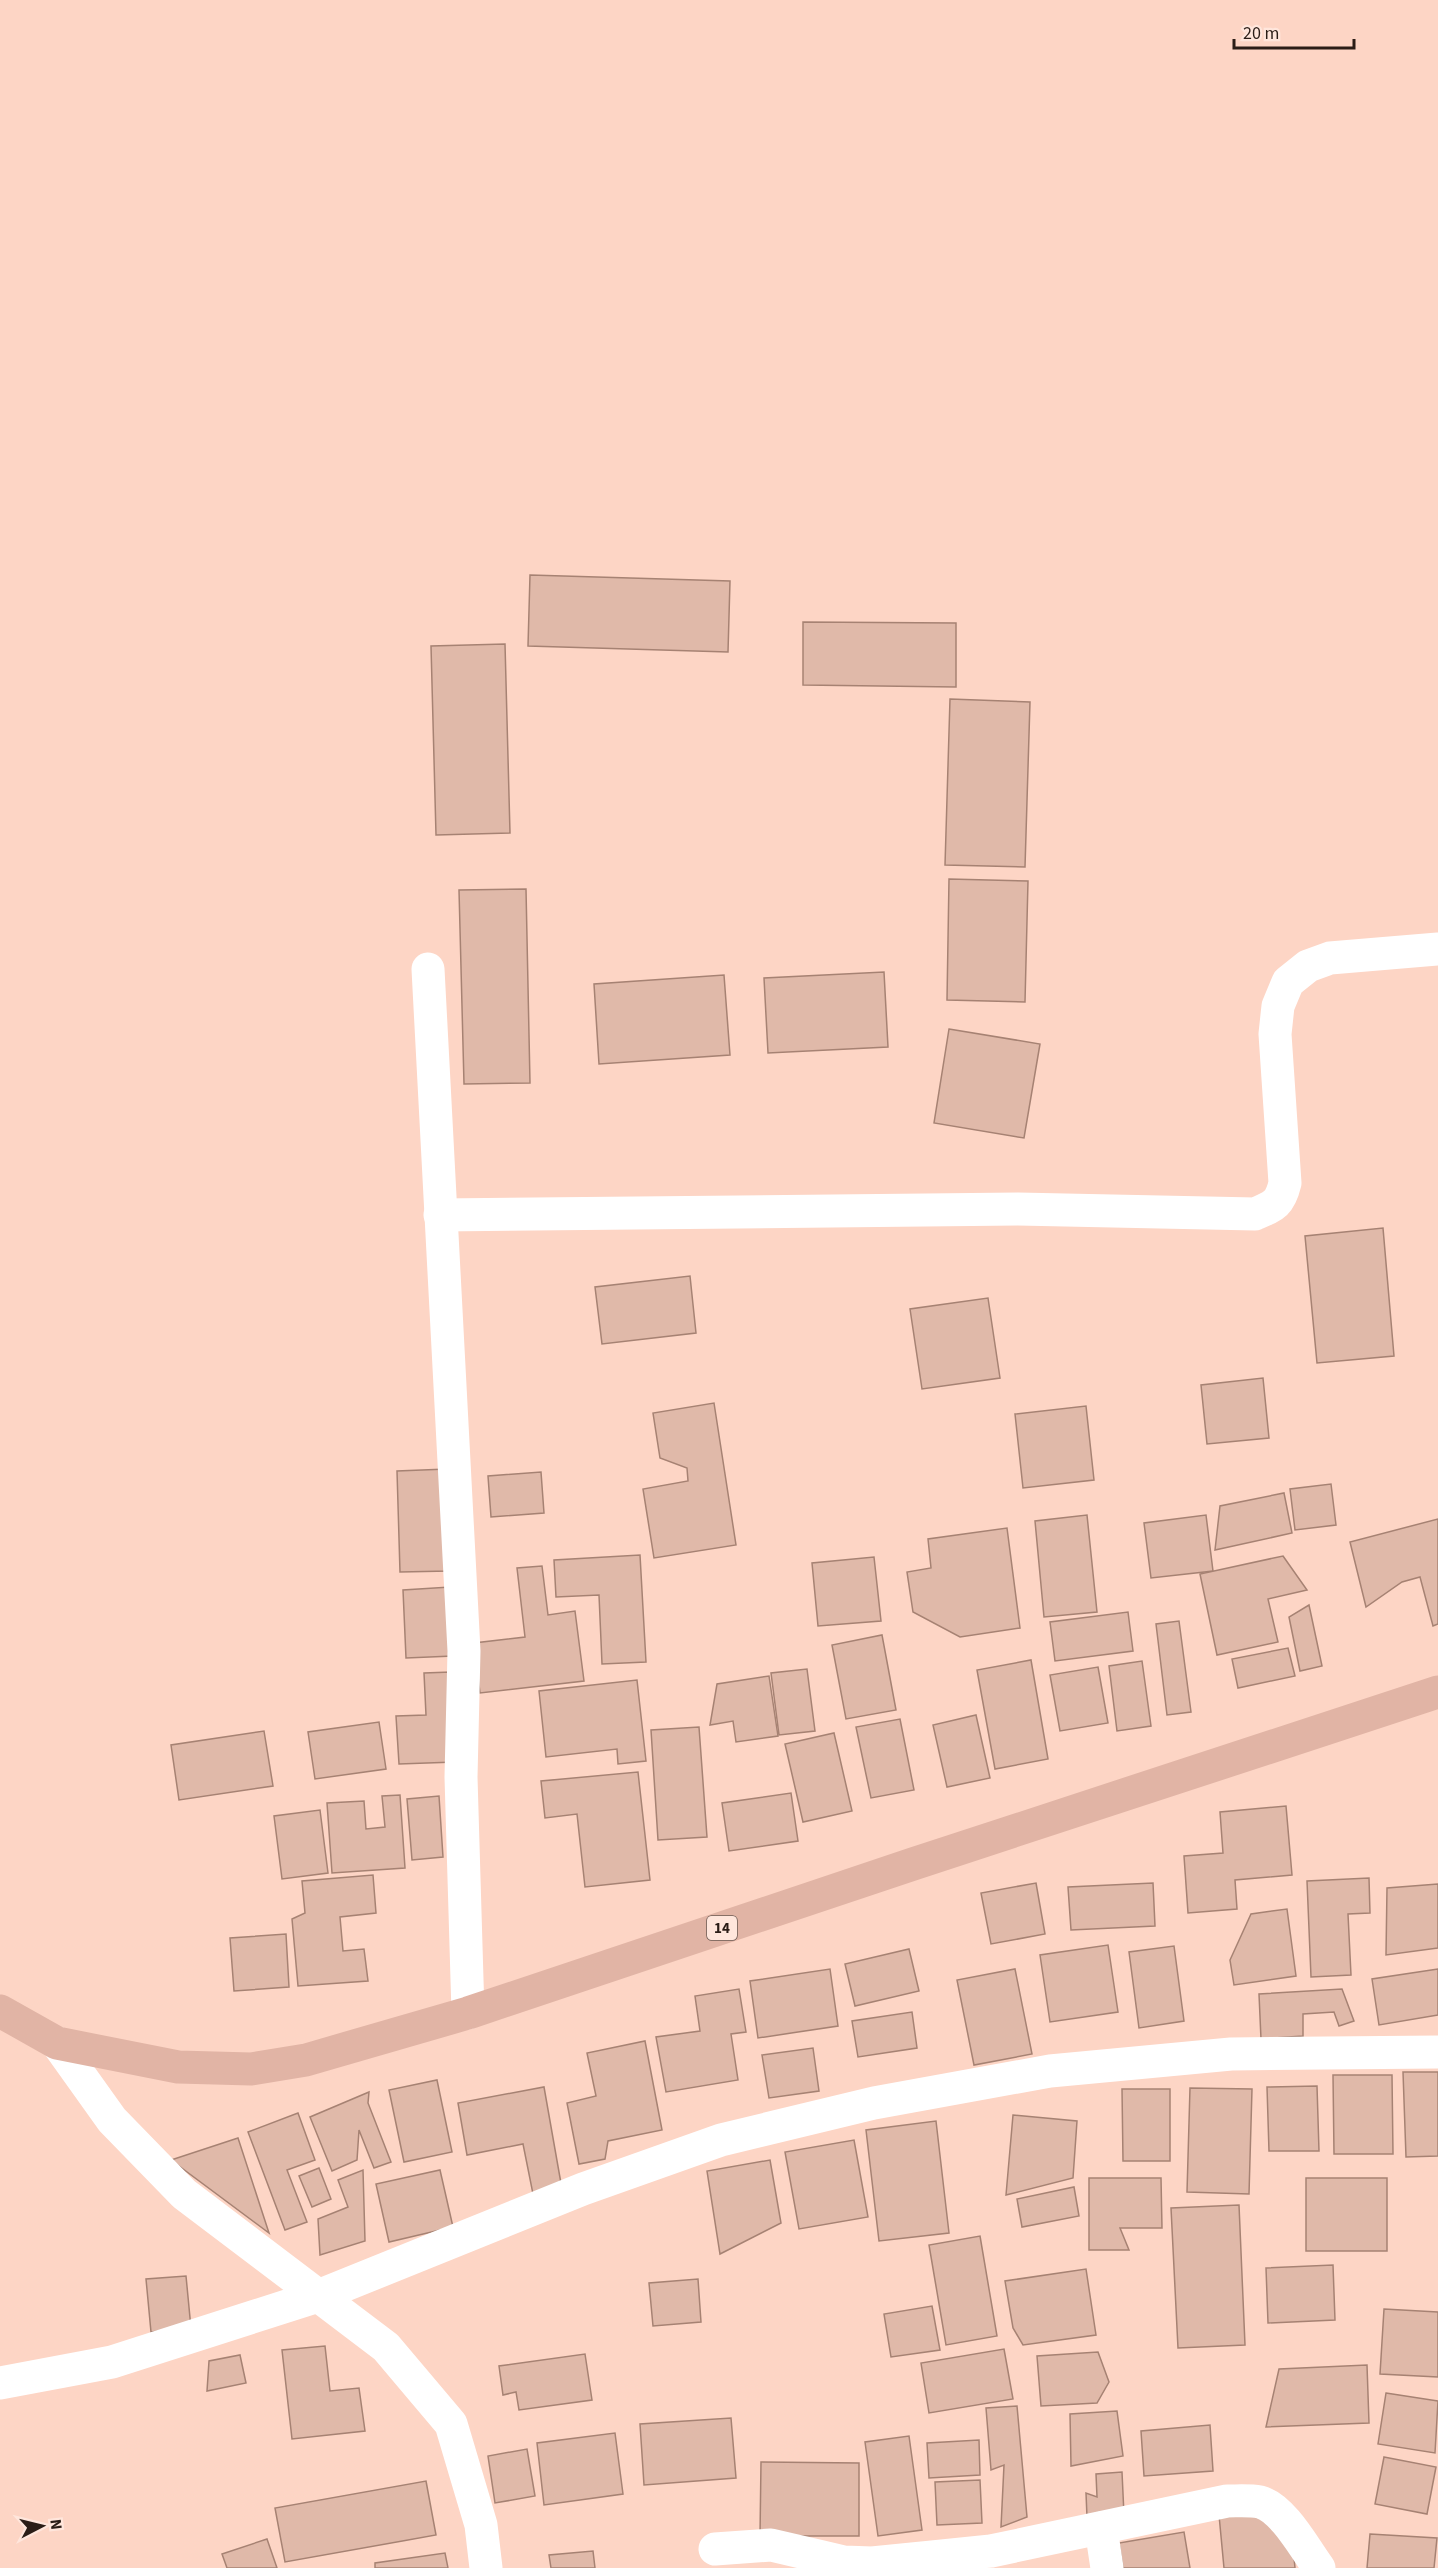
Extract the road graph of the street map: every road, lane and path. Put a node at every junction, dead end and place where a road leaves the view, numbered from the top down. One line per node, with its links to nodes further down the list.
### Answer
1 (1438, 949): 3 (street)
2 (428, 969): 3 (street)
3 (440, 1215): 6 (street)
4 (1438, 1692): 6 (highway, 14)
5 (0, 2011): 7 (highway, 14)
6 (468, 2013): 7 (highway, 14)
7 (57, 2043): 9 (street)
8 (1438, 2052): 9 (street)
9 (318, 2296): 10 (street); 13 (street)
10 (0, 2383)
11 (1101, 2529): 12 (street); 14 (street); 15 (street)
12 (715, 2549)
13 (486, 2568)
14 (1107, 2568)
15 (1319, 2568)

